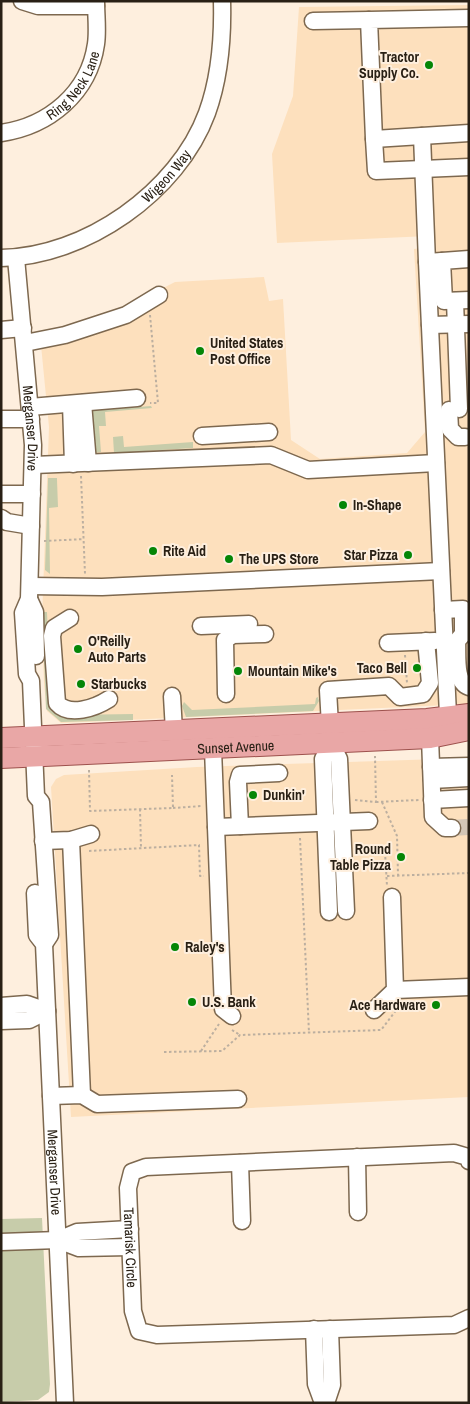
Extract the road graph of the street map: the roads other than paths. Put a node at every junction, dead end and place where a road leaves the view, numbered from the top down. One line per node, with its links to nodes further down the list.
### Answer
1 (22, 1): 3 (street)
2 (222, 1): 13 (street, Wigeon Way)
3 (96, 4): 7 (street, Ring Neck Lane)
4 (469, 18): 5 (street)
5 (369, 20): 6 (street); 10 (street)
6 (313, 21)
7 (1, 133)
8 (469, 134): 9 (street)
9 (422, 136): 10 (street); 12 (street)
10 (374, 139): 12 (street)
11 (469, 167): 12 (street)
12 (423, 169): 15 (street)
13 (9, 258): 21 (street, Merganser Drive)
14 (469, 259): 15 (street)
15 (434, 261): 17 (street); 19 (street)
16 (159, 295): 21 (street)
17 (462, 300): 18 (street)
18 (465, 324): 19 (street); 24 (street)
19 (430, 325): 24 (street)
20 (1, 330): 21 (street)
21 (24, 336): 25 (street, Merganser Drive)
22 (137, 398): 23 (street)
23 (77, 403): 25 (street); 32 (street)
24 (453, 410): 29 (street); 30 (street)
25 (31, 413): 26 (street); 31 (street, Merganser Drive)
26 (1, 419)
27 (269, 432): 28 (street)
28 (202, 436)
29 (465, 437)
30 (436, 462): 32 (street); 37 (street)
31 (34, 465): 32 (street); 34 (street, Merganser Drive)
32 (81, 468)
33 (1, 494): 34 (street)
34 (32, 494): 36 (street, Merganser Drive)
35 (1, 518): 36 (street)
36 (31, 526): 38 (street, Merganser Drive)
37 (441, 571): 38 (street); 39 (street)
38 (29, 593): 54 (street, Merganser Drive)
39 (443, 610): 42 (street); 45 (street)
40 (70, 618): 48 (street)
41 (201, 626): 46 (street)
42 (444, 640): 43 (street); 50 (street)
43 (426, 641): 44 (street); 51 (street)
44 (388, 643)
45 (469, 687)
46 (226, 694)
47 (172, 696): 53 (street)
48 (109, 699)
49 (469, 714): 50 (main road, Sunset Avenue)
50 (448, 715): 51 (main road, Sunset Avenue)
51 (330, 722): 53 (main road, Sunset Avenue); 57 (street)
52 (469, 730): 56 (main road, Sunset Avenue)
53 (174, 731): 54 (main road, Sunset Avenue)
54 (34, 737): 55 (main road, Sunset Avenue); 59 (street, Merganser Drive)
55 (1, 738)
56 (430, 738): 57 (main road, Sunset Avenue); 64 (street)
57 (331, 742): 58 (main road, Sunset Avenue); 69 (street); 70 (street)
58 (213, 748): 59 (main road, Sunset Avenue); 72 (street)
59 (35, 757): 60 (main road, Sunset Avenue); 66 (street, Merganser Drive)
60 (1, 758)
61 (469, 766): 64 (street)
62 (279, 773): 71 (street)
63 (469, 778): 64 (street)
64 (429, 786): 65 (street); 67 (street); 73 (street)
65 (469, 787)
66 (36, 796): 76 (street, Merganser Drive); 80 (street, Merganser Drive)
67 (469, 798)
68 (369, 821): 70 (street)
69 (325, 822): 70 (street); 71 (street); 79 (street)
70 (342, 822): 78 (street)
71 (240, 826): 72 (street)
72 (216, 827): 87 (street)
73 (452, 828)
74 (91, 834): 75 (street)
75 (71, 840): 76 (street); 88 (street)
76 (43, 841): 80 (street, Merganser Drive)
77 (387, 894): 82 (street)
78 (346, 911)
79 (330, 912)
80 (44, 944): 85 (street, Merganser Drive)
81 (469, 987): 82 (street)
82 (399, 996): 84 (street)
83 (1, 1006): 85 (street)
84 (374, 1010)
85 (47, 1011): 86 (street); 89 (street, Merganser Drive)
86 (1, 1020)
87 (225, 1020)
88 (82, 1095): 89 (street); 90 (street)
89 (51, 1096): 97 (street, Merganser Drive)
90 (238, 1099)
91 (357, 1157): 92 (street, Tamarisk Circle); 93 (street, Tamarisk Circle); 94 (street)
92 (469, 1161)
93 (240, 1163): 95 (street); 96 (street, Tamarisk Circle)
94 (358, 1212)
95 (242, 1221)
96 (130, 1229): 97 (street); 99 (street, Tamarisk Circle)
97 (58, 1240): 98 (street); 99 (street); 102 (street, Merganser Drive)
98 (1, 1242)
99 (130, 1246): 101 (street, Tamarisk Circle)
100 (469, 1318): 101 (street, Tamarisk Circle)
101 (322, 1329): 103 (street)
102 (65, 1403)
103 (324, 1403)

